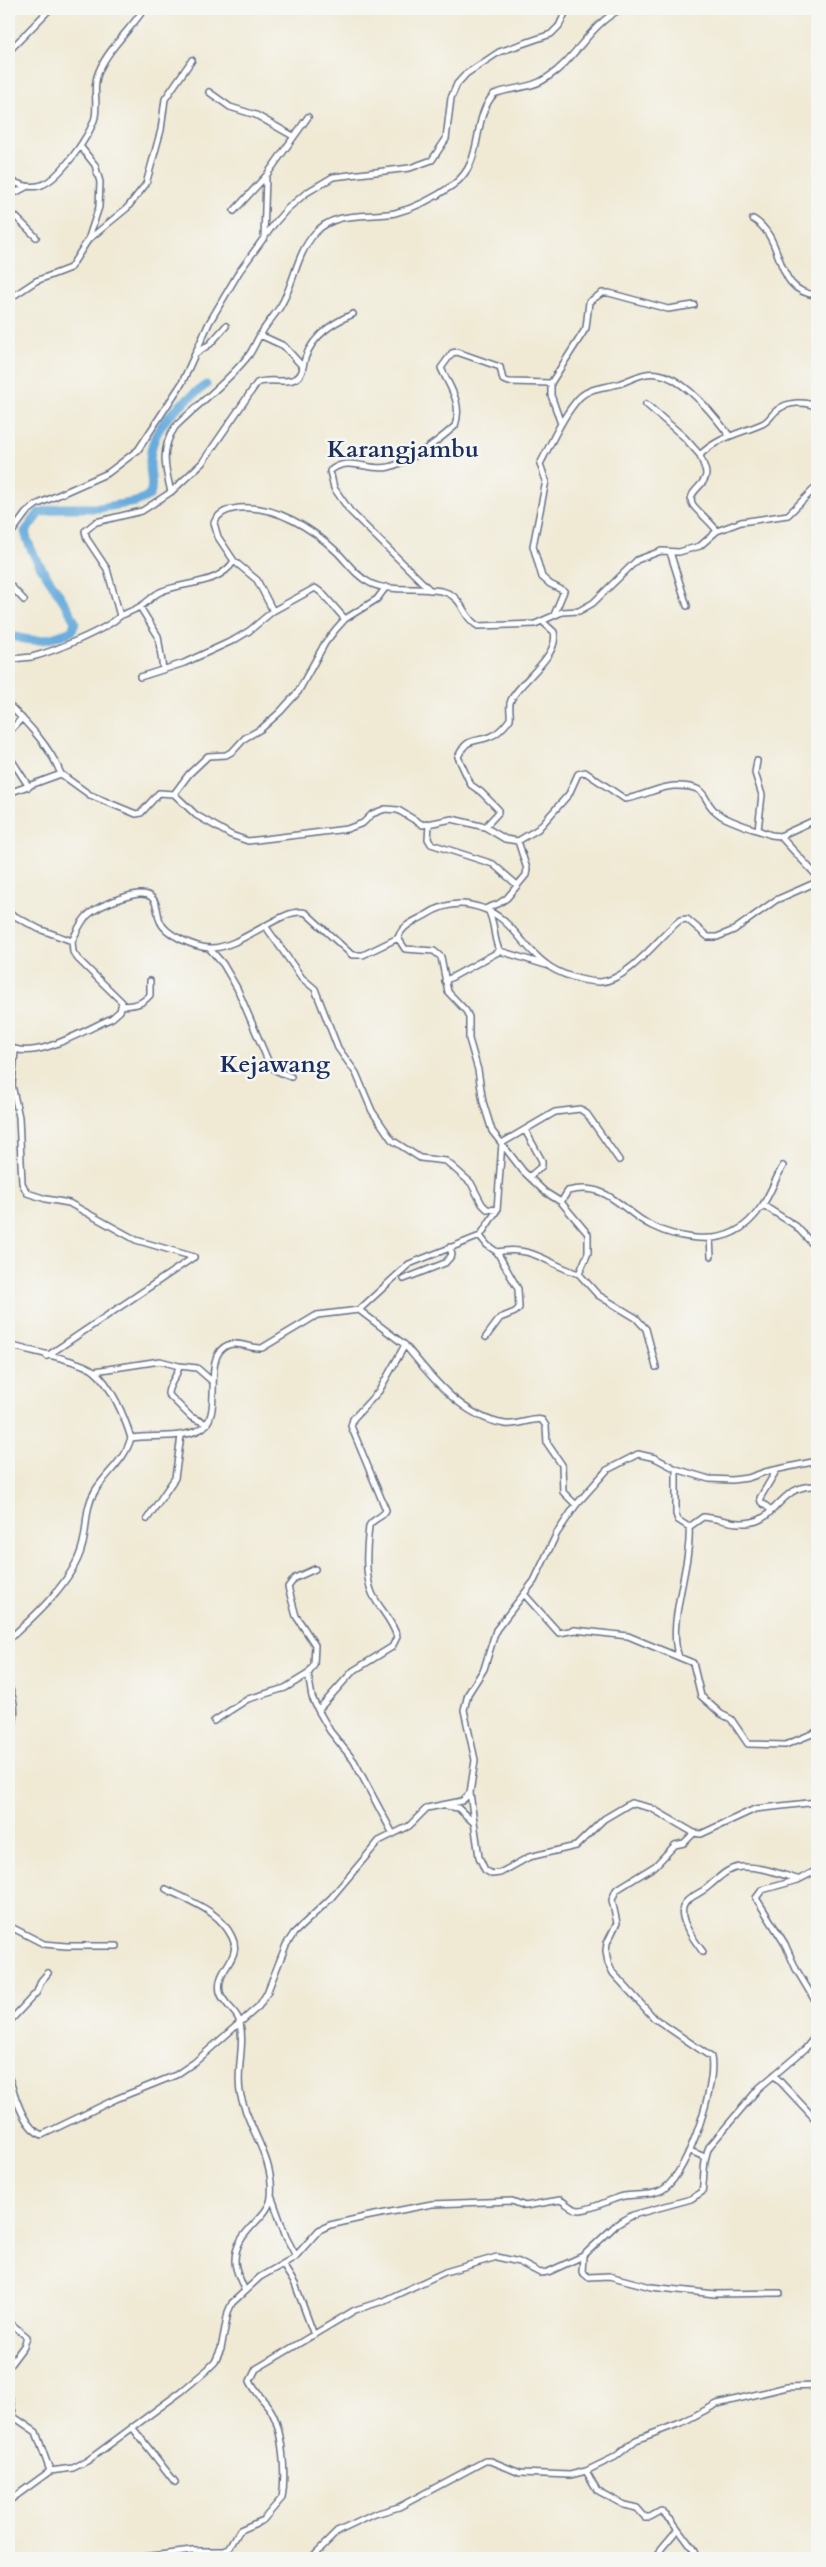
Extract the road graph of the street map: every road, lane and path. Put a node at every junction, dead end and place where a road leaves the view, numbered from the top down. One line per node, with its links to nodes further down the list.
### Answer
1 (50, 9): 5 (street)
2 (144, 9): 10 (street)
3 (567, 9): 19 (street)
4 (620, 9): 26 (street)
5 (9, 50)
6 (192, 60): 20 (street)
7 (209, 92): 9 (street)
8 (308, 117): 9 (street)
9 (293, 136): 11 (street)
10 (80, 146): 13 (street); 20 (street)
11 (266, 176): 16 (street); 19 (street)
12 (9, 180): 13 (street)
13 (26, 187): 14 (street)
14 (9, 196)
15 (9, 210): 18 (street)
16 (234, 211)
17 (753, 219): 21 (street)
18 (36, 237)
19 (264, 238): 27 (street)
20 (88, 240): 22 (street)
21 (817, 295)
22 (9, 299)
23 (694, 305): 29 (street)
24 (353, 314): 28 (street)
25 (226, 326): 27 (street)
26 (260, 335): 28 (street); 36 (street)
27 (194, 354): 38 (street)
28 (303, 367): 36 (street)
29 (551, 383): 32 (street); 43 (street)
30 (646, 404): 34 (street)
31 (817, 407): 33 (street)
32 (561, 424): 33 (street); 48 (street)
33 (729, 435): 34 (street)
34 (700, 455): 37 (street)
35 (817, 486): 37 (street)
36 (171, 492): 49 (street)
37 (717, 531): 39 (street)
38 (9, 536)
39 (670, 552): 45 (street); 48 (street)
40 (234, 561): 42 (street); 46 (street); 47 (street)
41 (9, 584): 44 (street)
42 (386, 586): 43 (street); 50 (street)
43 (430, 590): 51 (street)
44 (24, 600)
45 (687, 606)
46 (140, 607): 49 (street); 53 (street)
47 (273, 611): 50 (street); 53 (street)
48 (554, 615): 51 (street)
49 (120, 616): 52 (street)
50 (345, 620): 63 (street)
51 (542, 621): 66 (street)
52 (9, 660)
53 (163, 669): 54 (street)
54 (140, 677)
55 (9, 705): 56 (street)
56 (22, 718): 57 (street); 60 (street)
57 (9, 732)
58 (9, 756): 61 (street)
59 (757, 761): 67 (street)
60 (61, 774): 61 (street); 63 (street)
61 (29, 787): 62 (street)
62 (9, 793)
63 (174, 794): 65 (street)
64 (817, 819): 68 (street)
65 (429, 825): 66 (street); 72 (street)
66 (485, 827): 69 (street)
67 (758, 830): 68 (street); 69 (street)
68 (781, 839): 70 (street)
69 (518, 841): 72 (street)
70 (817, 876)
71 (817, 882): 80 (street)
72 (516, 884): 73 (street)
73 (486, 908): 76 (street); 79 (street); 80 (street)
74 (9, 914): 77 (street)
75 (266, 927): 76 (street); 78 (street); 94 (street)
76 (398, 938): 82 (street)
77 (72, 941): 78 (street); 83 (street)
78 (209, 948): 86 (street)
79 (500, 951): 80 (street); 82 (street)
80 (546, 965)
81 (150, 981): 83 (street)
82 (445, 981): 88 (street)
83 (122, 1006): 85 (street)
84 (9, 1046): 85 (street)
85 (15, 1051): 107 (street)
86 (290, 1078)
87 (525, 1130): 88 (street); 89 (street); 91 (street)
88 (502, 1143): 91 (street); 94 (street)
89 (618, 1160)
90 (784, 1166): 93 (street)
91 (529, 1177): 92 (street)
92 (561, 1202): 96 (street); 101 (street)
93 (763, 1205): 96 (street); 98 (street)
94 (497, 1210): 95 (street)
95 (480, 1236): 97 (street); 99 (street)
96 (710, 1238): 100 (street)
97 (450, 1247): 102 (street); 103 (street)
98 (817, 1249)
99 (497, 1252): 101 (street); 104 (street)
100 (711, 1256)
101 (578, 1274): 109 (street)
102 (404, 1279)
103 (359, 1310): 106 (street); 111 (street)
104 (486, 1337)
105 (9, 1345): 107 (street)
106 (405, 1345): 119 (street); 129 (street)
107 (47, 1356): 110 (street)
108 (179, 1366): 110 (street); 111 (street); 112 (street)
109 (656, 1367)
110 (94, 1371): 114 (street)
111 (213, 1382): 112 (street)
112 (207, 1424): 113 (street)
113 (180, 1436): 114 (street); 121 (street)
114 (131, 1438): 125 (street)
115 (817, 1461): 117 (street)
116 (676, 1469): 117 (street); 119 (street); 122 (street)
117 (776, 1471): 120 (street)
118 (817, 1486): 120 (street)
119 (576, 1505): 124 (street)
120 (771, 1510): 122 (street)
121 (147, 1519)
122 (689, 1527): 126 (street)
123 (315, 1569): 127 (street)
124 (524, 1594): 126 (street); 133 (street)
125 (9, 1639)
126 (680, 1658): 131 (street)
127 (308, 1674): 129 (street); 130 (street)
128 (9, 1687): 132 (street)
129 (318, 1710): 138 (street)
130 (214, 1721)
131 (817, 1732)
132 (9, 1733)
133 (470, 1793): 135 (street); 136 (street)
134 (817, 1802): 137 (street)
135 (442, 1805): 136 (street); 138 (street)
136 (474, 1823): 137 (street)
137 (694, 1833): 154 (street)
138 (393, 1834): 148 (street)
139 (817, 1870): 140 (street)
140 (798, 1880): 144 (street); 146 (street)
141 (166, 1890): 148 (street)
142 (9, 1926): 143 (street)
143 (117, 1946)
144 (703, 1952)
145 (48, 1973): 147 (street)
146 (817, 2004)
147 (9, 2023): 149 (street)
148 (239, 2025): 152 (street); 156 (street)
149 (9, 2033)
150 (817, 2034): 151 (street)
151 (774, 2075): 153 (street); 155 (street)
152 (9, 2078)
153 (817, 2121)
154 (690, 2150): 155 (street); 157 (street)
155 (704, 2157): 158 (street)
156 (272, 2198): 157 (street); 160 (street)
157 (296, 2256): 159 (street)
158 (583, 2256): 161 (street); 163 (street)
159 (283, 2265): 160 (street); 163 (street)
160 (244, 2290): 167 (street)
161 (780, 2293)
162 (9, 2322): 164 (street)
163 (314, 2335): 173 (street)
164 (9, 2366)
165 (817, 2386): 169 (street)
166 (9, 2396): 168 (street)
167 (132, 2427): 168 (street); 170 (street)
168 (50, 2471): 171 (street)
169 (586, 2471): 172 (street); 174 (street)
170 (175, 2482)
171 (9, 2501)
172 (678, 2530): 175 (street); 176 (street)
173 (135, 2558)
174 (311, 2558)
175 (657, 2558)
176 (692, 2558)

